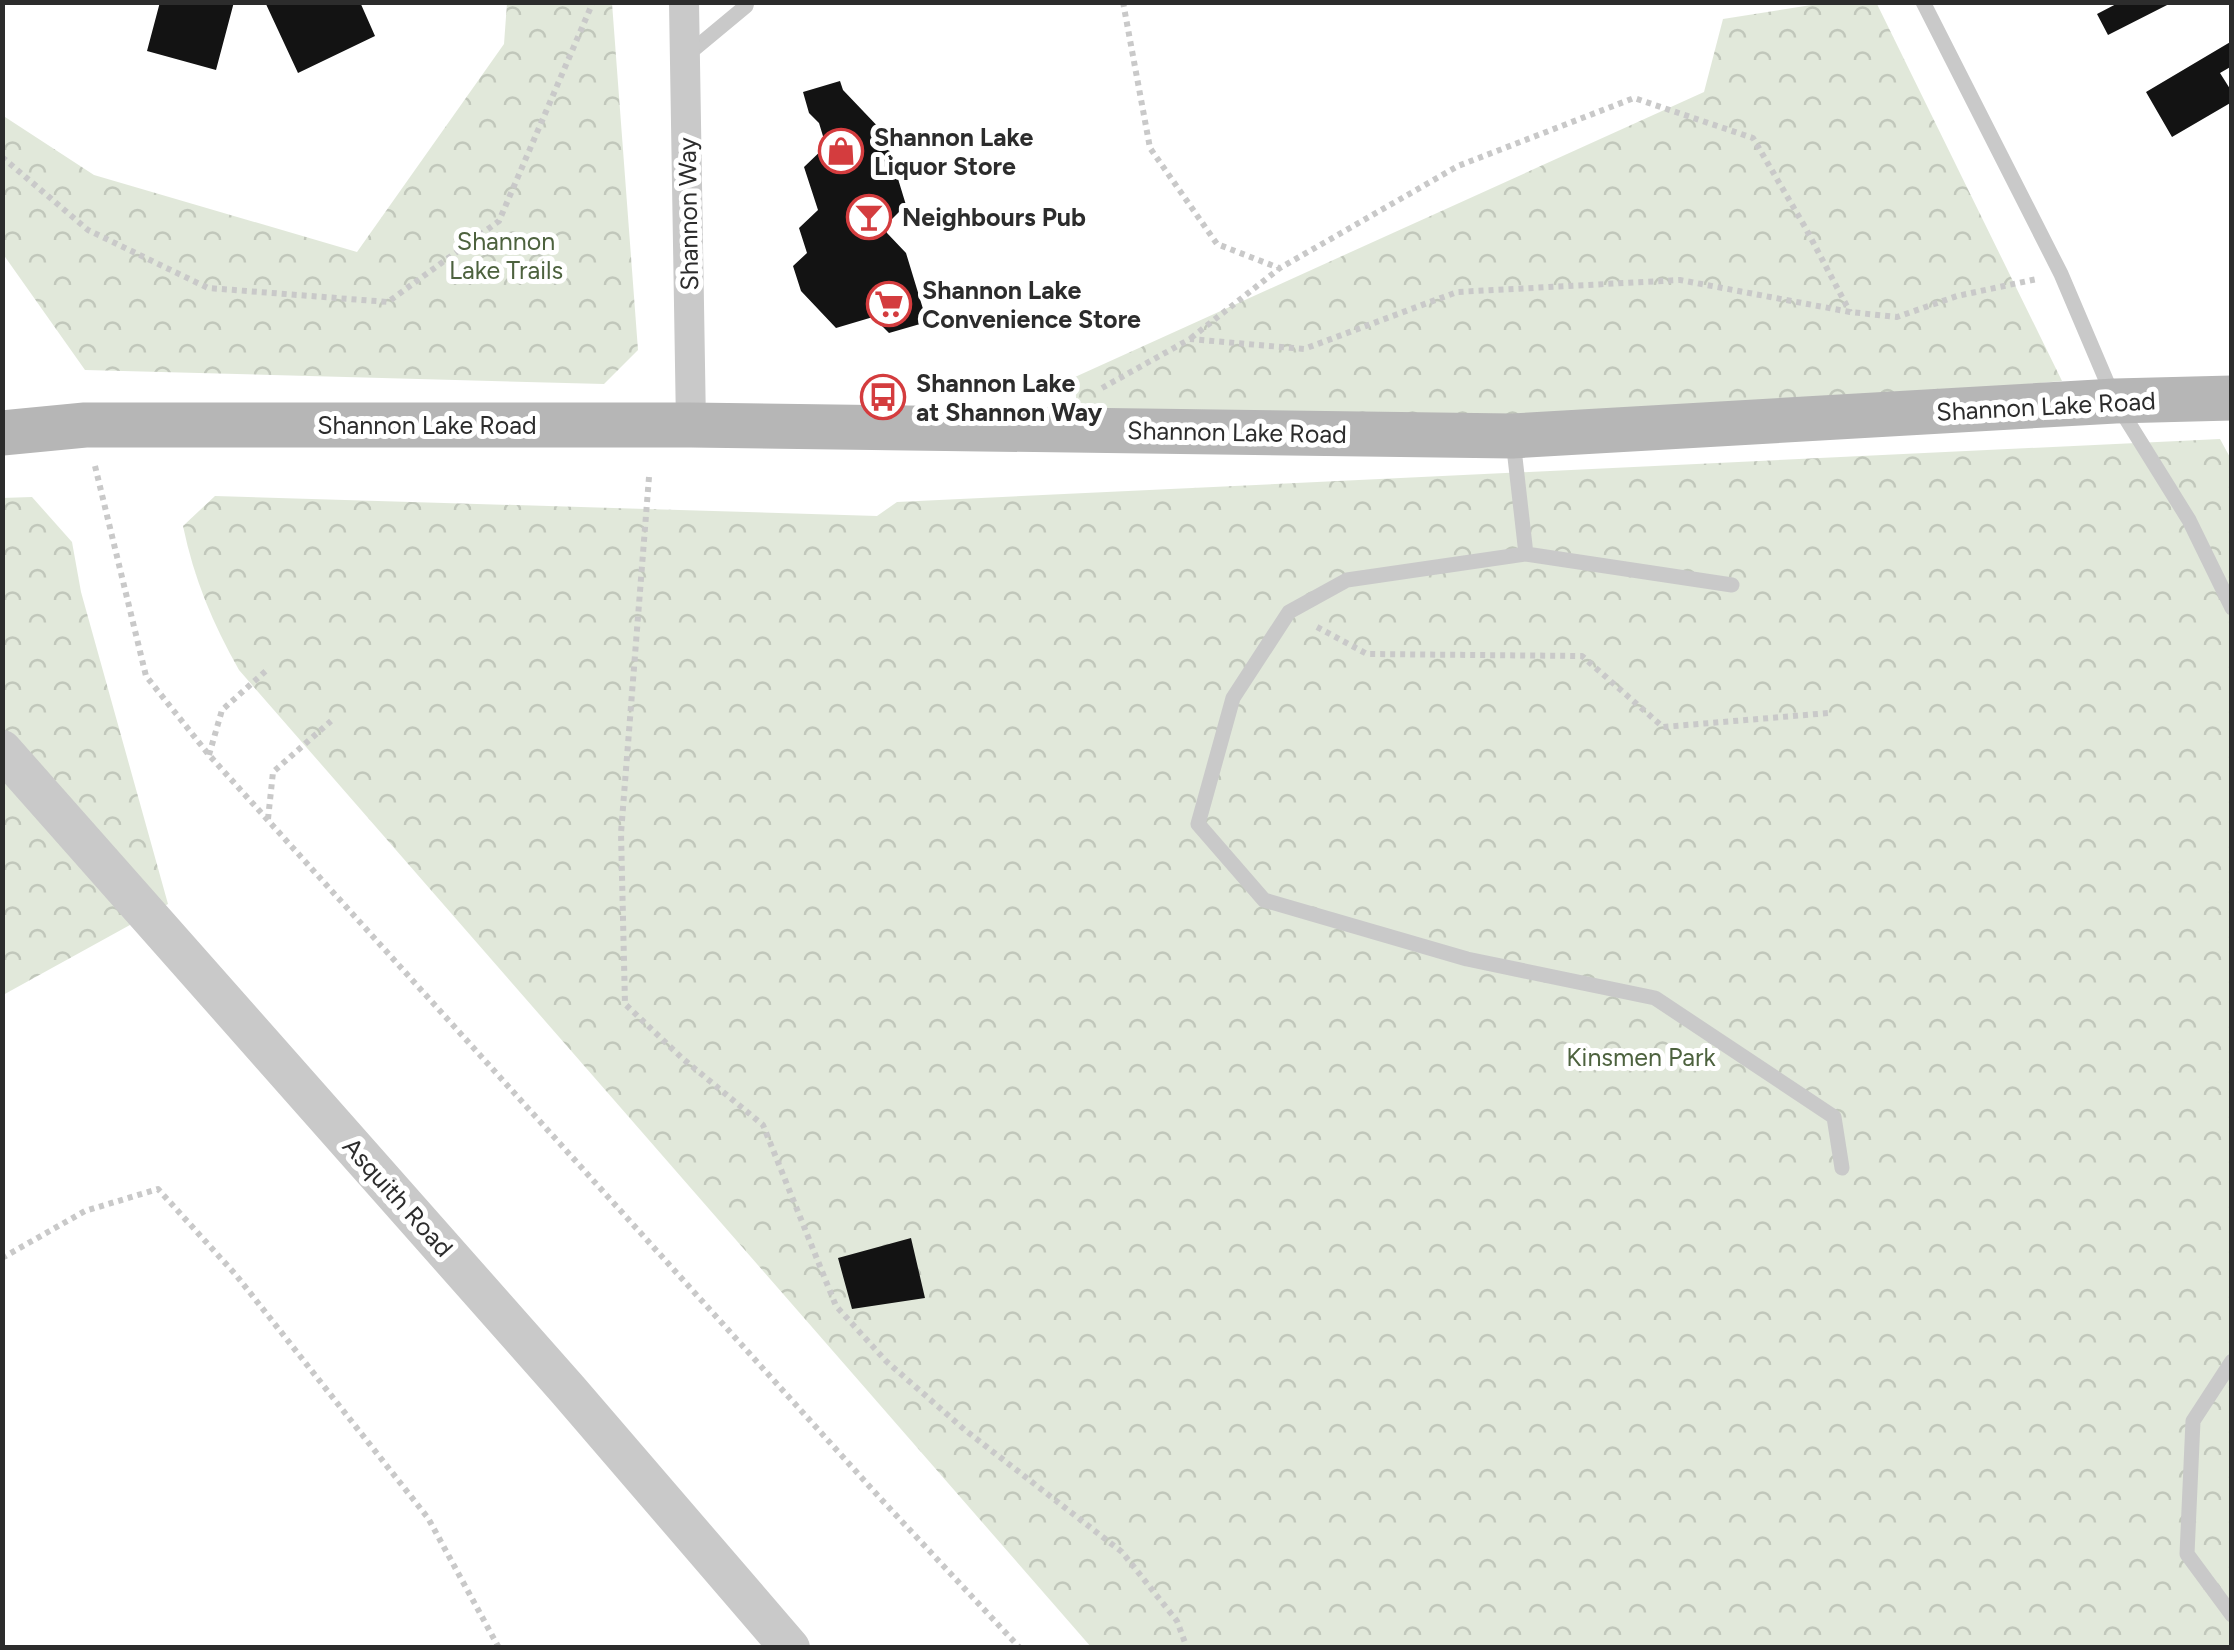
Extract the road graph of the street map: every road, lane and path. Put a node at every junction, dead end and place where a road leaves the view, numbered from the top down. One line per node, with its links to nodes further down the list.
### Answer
1 (593, 2): 7 (path)
2 (684, 2): 6 (street, Shannon Way)
3 (747, 2): 6 (lane)
4 (1123, 2): 8 (path)
5 (1922, 2): 9 (lane)
6 (685, 56): 15 (street, Shannon Way)
7 (2, 158)
8 (1280, 268): 10 (path); 11 (path)
9 (2061, 274): 10 (path); 14 (lane)
10 (1850, 312): 11 (path)
11 (1190, 339): 12 (path)
12 (1087, 396)
13 (2232, 398): 14 (main road, Shannon Lake Road)
14 (2115, 401): 18 (main road, Shannon Lake Road); 22 (lane)
15 (692, 424): 16 (main road, Shannon Lake Road); 18 (main road, Shannon Lake Road)
16 (85, 425): 17 (main road, Shannon Lake Road); 28 (path)
17 (2, 433)
18 (1512, 436): 20 (lane)
19 (649, 477): 37 (path)
20 (1526, 554): 21 (lane); 23 (lane)
21 (1732, 585)
22 (2232, 608)
23 (1289, 612): 25 (path); 30 (lane)
24 (268, 669): 28 (path)
25 (1829, 713)
26 (331, 721): 29 (path)
27 (2, 750): 35 (street, Asquith Road)
28 (210, 755): 29 (path)
29 (268, 819): 36 (path)
30 (1842, 1168)
31 (2, 1258): 34 (path)
32 (2232, 1361): 33 (lane)
33 (2232, 1615)
34 (500, 1648)
35 (790, 1648)
36 (1020, 1648)
37 (1187, 1648)

